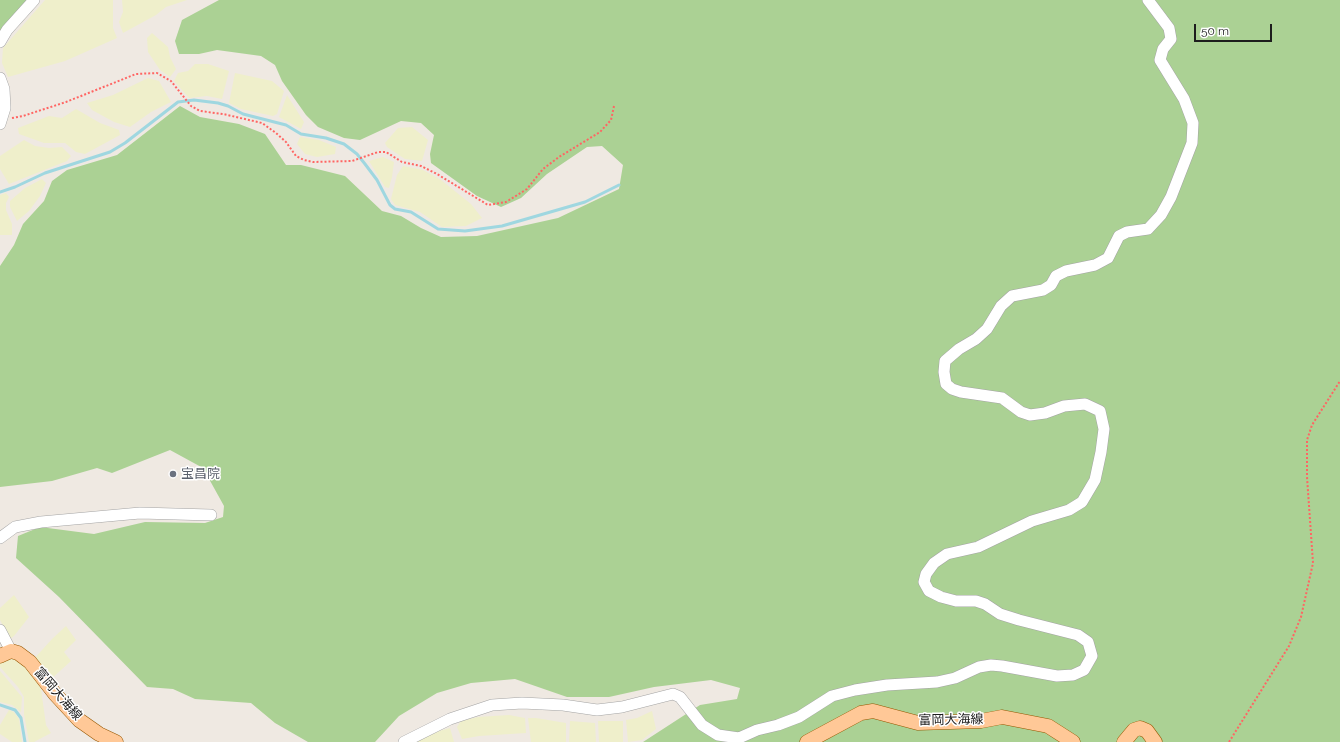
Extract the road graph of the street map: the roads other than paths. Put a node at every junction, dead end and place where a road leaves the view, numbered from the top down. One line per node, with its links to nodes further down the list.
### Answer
1 (34, 0): 3 (street)
2 (1148, 0): 11 (street)
3 (0, 42)
4 (0, 78): 5 (street)
5 (1, 122)
6 (211, 515): 7 (street)
7 (0, 538)
8 (0, 630): 9 (street)
9 (5, 654): 10 (main road, 富岡大海線)
10 (116, 742)
11 (404, 742)
12 (807, 742): 13 (main road, 富岡大海線)
13 (1073, 742)
14 (1124, 742): 15 (main road)
15 (1155, 742)

